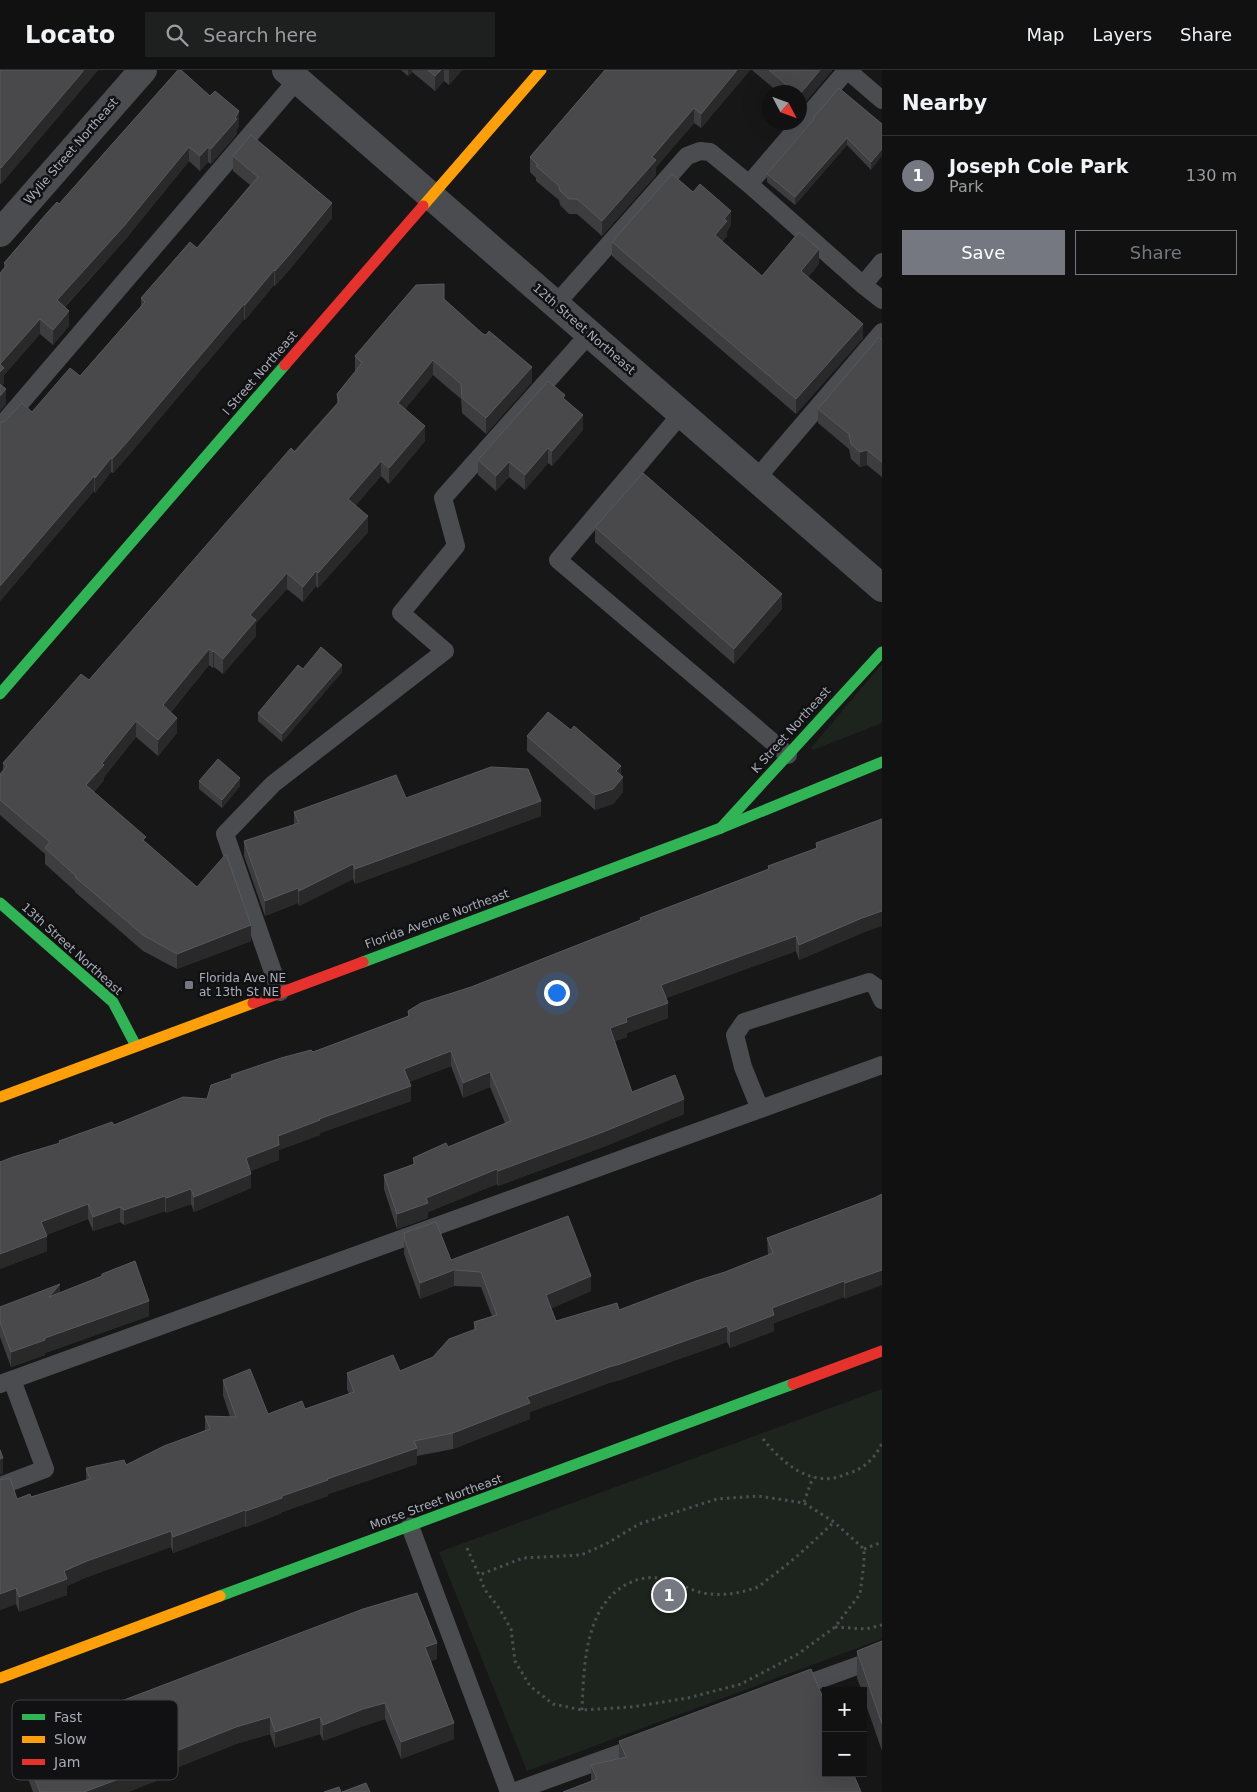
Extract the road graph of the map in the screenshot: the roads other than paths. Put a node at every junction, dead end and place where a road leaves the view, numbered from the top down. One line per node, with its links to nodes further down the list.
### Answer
1 (143, 70): 8 (street, Wylie Street Northeast)
2 (542, 70): 7 (street, I Street Northeast)
3 (847, 70): 5 (lane); 6 (lane)
4 (292, 75): 7 (street, 12th Street Northeast); 16 (lane)
5 (882, 100)
6 (749, 184): 10 (lane); 12 (lane)
7 (432, 196): 12 (street, 12th Street Northeast); 20 (street, I Street Northeast)
8 (0, 233)
9 (882, 262): 10 (lane)
10 (863, 285): 11 (lane)
11 (882, 300)
12 (556, 304): 14 (street, 12th Street Northeast)
13 (882, 332): 17 (lane)
14 (590, 333): 15 (street, 12th Street Northeast); 25 (lane)
15 (682, 413): 17 (street, 12th Street Northeast); 21 (lane)
16 (0, 427)
17 (757, 478): 18 (street, 12th Street Northeast)
18 (882, 588)
19 (882, 652): 21 (street, K Street Northeast)
20 (0, 694)
21 (788, 755): 23 (street, K Street Northeast)
22 (882, 762): 23 (street, Florida Avenue Northeast)
23 (721, 828): 25 (street, Florida Avenue Northeast)
24 (0, 903): 27 (street, 13th Street Northeast)
25 (280, 992): 27 (street, Florida Avenue Northeast)
26 (882, 1000): 30 (lane)
27 (136, 1046): 29 (street, Florida Avenue Northeast)
28 (882, 1064): 30 (lane)
29 (0, 1096)
30 (760, 1109): 32 (lane)
31 (882, 1351): 34 (street, Morse Street Northeast)
32 (6, 1382): 33 (lane)
33 (0, 1486)
34 (410, 1526): 36 (street, Morse Street Northeast); 39 (lane)
35 (882, 1657): 37 (lane)
36 (0, 1678)
37 (776, 1696)
38 (654, 1740): 40 (lane)
39 (509, 1792)
40 (513, 1792)

